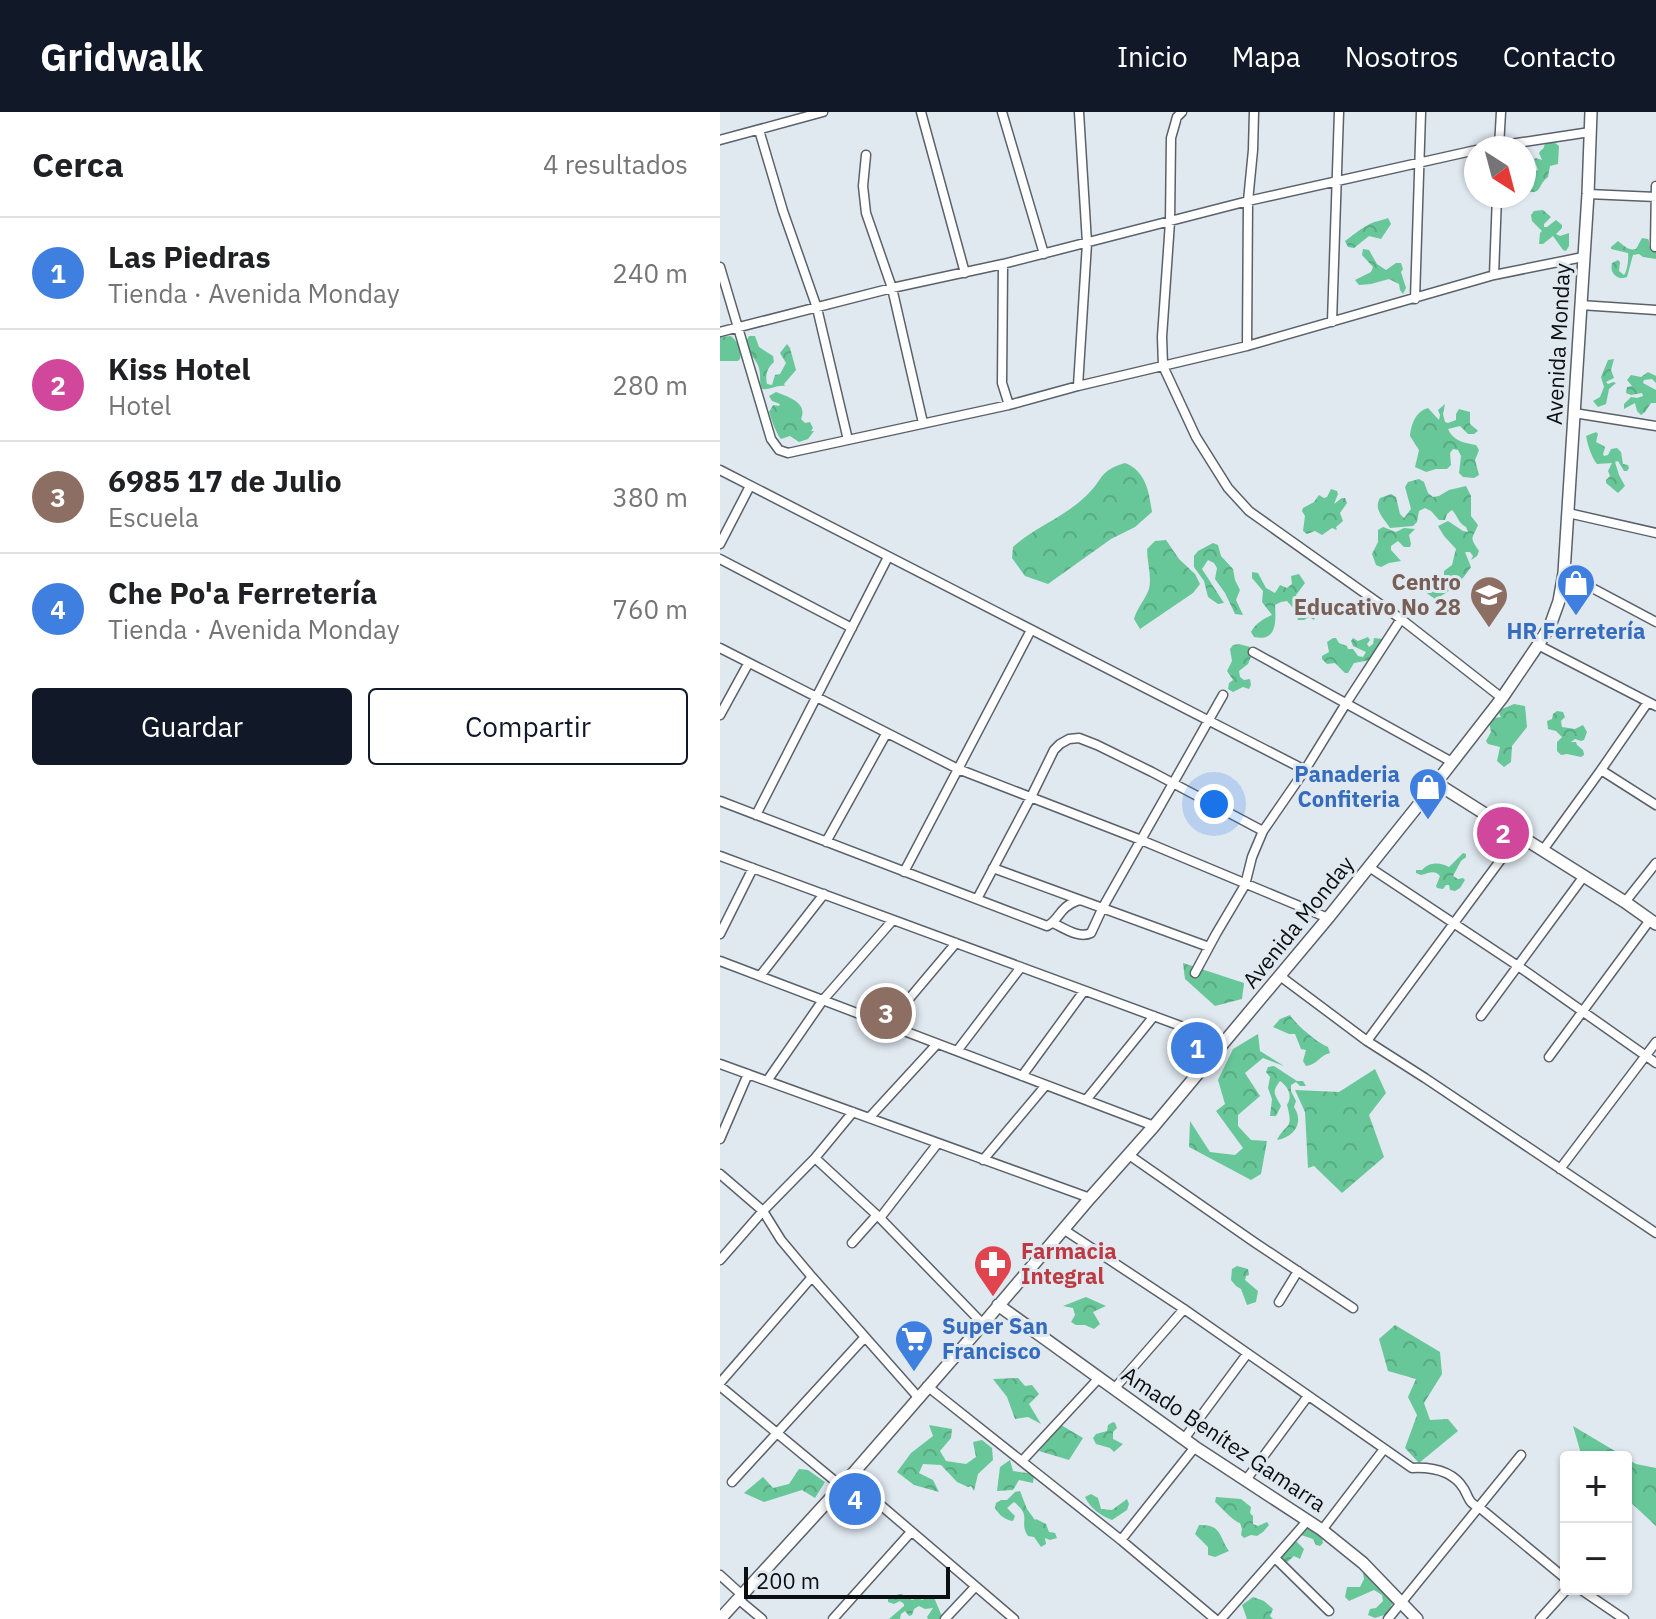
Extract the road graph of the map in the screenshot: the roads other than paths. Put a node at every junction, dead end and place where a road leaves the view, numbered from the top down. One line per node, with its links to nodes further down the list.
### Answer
1 (823, 112): 11 (street)
2 (921, 112): 32 (street)
3 (1002, 112): 28 (street)
4 (1079, 112): 26 (street)
5 (1182, 112): 25 (street)
6 (1254, 112): 23 (street)
7 (1339, 112): 19 (street)
8 (1421, 112): 18 (street)
9 (1501, 112): 13 (street)
10 (1591, 112): 12 (main road, Avenida Monday)
11 (759, 130): 14 (street); 37 (street)
12 (1590, 132): 15 (street); 21 (main road, Avenida Monday)
13 (1500, 136)
14 (720, 140)
15 (1536, 140)
16 (1464, 153): 18 (street)
17 (866, 155): 34 (street)
18 (1420, 163): 19 (street); 35 (street)
19 (1336, 182): 23 (street); 39 (street)
20 (1656, 186): 22 (street)
21 (1588, 194): 22 (street); 29 (main road, Avenida Monday)
22 (1656, 197): 27 (street)
23 (1248, 201): 25 (street); 42 (street)
24 (1497, 208): 33 (street)
25 (1170, 222): 26 (street); 43 (street)
26 (1087, 243): 28 (street); 44 (street)
27 (1655, 247)
28 (1044, 254): 30 (street)
29 (1583, 257): 33 (street); 36 (main road, Avenida Monday)
30 (1003, 264): 32 (street); 45 (street)
31 (720, 267): 40 (street)
32 (965, 273): 34 (street)
33 (1494, 275): 35 (street)
34 (892, 288): 37 (street); 47 (street)
35 (1415, 299): 39 (street)
36 (1580, 305): 38 (street); 46 (main road, Avenida Monday)
37 (817, 308): 40 (street); 49 (street)
38 (1656, 310)
39 (1332, 322): 42 (street)
40 (739, 328): 41 (street); 49 (street)
41 (720, 332)
42 (1247, 346): 43 (street)
43 (1163, 366): 44 (street); 58 (street)
44 (1078, 386): 45 (street)
45 (1009, 405): 47 (street)
46 (1574, 413): 48 (street); 52 (main road, Avenida Monday)
47 (923, 423): 49 (street)
48 (1656, 426)
49 (848, 440)
50 (720, 470): 51 (street)
51 (750, 486): 54 (street); 55 (street)
52 (1568, 513): 53 (street); 57 (main road, Avenida Monday)
53 (1656, 533)
54 (720, 544)
55 (888, 557): 60 (street); 61 (street)
56 (720, 559): 60 (street)
57 (1564, 573): 59 (street); 62 (main road, Avenida Monday)
58 (1401, 619): 68 (street); 70 (street)
59 (1656, 622)
60 (852, 628): 67 (street)
61 (1031, 630): 72 (street); 75 (street)
62 (1538, 645): 68 (main road, Avenida Monday); 69 (street)
63 (720, 648): 65 (street)
64 (1253, 652): 70 (street)
65 (748, 664): 67 (street); 71 (street)
66 (1223, 695): 72 (street)
67 (816, 698): 73 (street); 83 (street)
68 (1502, 698): 74 (main road, Avenida Monday)
69 (1652, 704): 77 (street)
70 (1345, 705): 74 (street); 76 (street)
71 (720, 715)
72 (1208, 721): 76 (street); 78 (street)
73 (886, 734): 75 (street); 87 (street)
74 (1452, 762): 79 (main road, Avenida Monday)
75 (958, 769): 80 (street); 94 (street)
76 (1305, 770): 84 (street)
77 (1601, 770): 82 (street); 88 (street)
78 (1173, 783): 80 (street); 84 (street); 86 (street)
79 (1436, 783): 85 (main road); 91 (main road, Avenida Monday)
80 (1031, 797): 86 (street); 93 (street)
81 (720, 801): 83 (street)
82 (1656, 805)
83 (756, 815): 87 (street)
84 (1263, 831): 96 (street)
85 (1519, 835): 88 (main road); 106 (street)
86 (1141, 840): 96 (street); 101 (street)
87 (826, 842): 94 (street)
88 (1543, 850): 95 (main road)
89 (720, 856): 92 (street)
90 (1656, 863): 100 (street)
91 (1369, 867): 102 (main road, Avenida Monday); 106 (street)
92 (753, 868): 97 (street); 107 (street)
93 (993, 868): 98 (street); 99 (street)
94 (904, 872): 98 (street)
95 (1584, 876): 100 (main road); 111 (street)
96 (1245, 885): 102 (street); 109 (street)
97 (824, 894): 103 (street); 114 (street)
98 (977, 899): 105 (street)
99 (1079, 900): 101 (street); 105 (street)
100 (1625, 902): 104 (main road)
101 (1103, 907): 105 (street); 109 (street)
102 (1328, 918): 115 (main road, Avenida Monday)
103 (893, 920): 108 (street); 117 (street)
104 (1653, 922): 118 (street)
105 (1053, 923)
106 (1454, 923): 111 (street); 122 (street)
107 (720, 934)
108 (956, 943): 112 (street); 121 (street)
109 (1209, 947): 113 (street)
110 (720, 961): 114 (street)
111 (1518, 966): 118 (street); 120 (street)
112 (1021, 967): 116 (street); 126 (street)
113 (1195, 973)
114 (760, 976): 117 (street)
115 (1280, 976): 122 (street); 123 (main road, Avenida Monday)
116 (1084, 991): 119 (street); 132 (street)
117 (823, 1000): 121 (street); 133 (street)
118 (1582, 1012): 127 (street); 128 (street)
119 (1154, 1016): 123 (street); 135 (street)
120 (1481, 1016)
121 (887, 1025): 125 (street)
122 (1367, 1041): 144 (street)
123 (1224, 1042): 138 (main road, Avenida Monday)
124 (1656, 1042): 127 (street)
125 (937, 1044): 126 (street); 137 (street)
126 (957, 1051): 132 (street)
127 (1646, 1056): 129 (street); 144 (street)
128 (1549, 1057)
129 (1656, 1063)
130 (720, 1064): 131 (street)
131 (748, 1074): 133 (street); 139 (street)
132 (1022, 1076): 134 (street)
133 (767, 1081): 136 (street)
134 (1046, 1085): 135 (street); 143 (street)
135 (1086, 1100): 138 (street)
136 (853, 1112): 137 (street); 142 (street)
137 (869, 1118): 140 (street)
138 (1154, 1126): 141 (main road, Avenida Monday)
139 (720, 1139)
140 (938, 1143): 143 (street); 148 (street)
141 (1129, 1155): 146 (main road, Avenida Monday); 153 (street)
142 (815, 1158): 147 (street); 148 (street)
143 (983, 1160): 146 (street)
144 (1560, 1169): 150 (street)
145 (720, 1174): 147 (street)
146 (1090, 1198): 149 (main road, Avenida Monday)
147 (763, 1211): 152 (street); 154 (street)
148 (878, 1216): 151 (street); 159 (street)
149 (1063, 1229): 156 (main road, Avenida Monday); 158 (street)
150 (1656, 1233)
151 (852, 1243)
152 (720, 1260)
153 (1298, 1271): 155 (street); 157 (street)
154 (812, 1277): 160 (street); 163 (street)
155 (1279, 1302)
156 (998, 1305): 159 (main road, Avenida Monday); 162 (main road, Amado Benítez Gamarra)
157 (1353, 1308)
158 (1184, 1309): 161 (street); 165 (street)
159 (983, 1324): 164 (main road, Avenida Monday)
160 (865, 1337): 167 (street); 168 (street)
161 (1247, 1354): 166 (street); 169 (street)
162 (1099, 1378): 165 (main road, Amado Benítez Gamarra); 173 (street)
163 (720, 1384): 168 (street)
164 (927, 1386): 167 (main road, Avenida Monday); 173 (street)
165 (1114, 1389): 169 (main road, Amado Benítez Gamarra)
166 (1308, 1396): 171 (street); 174 (street)
167 (918, 1397): 176 (main road, Avenida Monday)
168 (778, 1432): 175 (street); 176 (street)
169 (1184, 1439): 170 (main road, Amado Benítez Gamarra)
170 (1195, 1447): 174 (main road, Amado Benítez Gamarra); 181 (street)
171 (1384, 1449): 177 (street); 179 (street)
172 (1521, 1455): 177 (street)
173 (1022, 1461): 181 (street)
174 (1246, 1480): 178 (main road, Amado Benítez Gamarra)
175 (732, 1482)
176 (845, 1482): 180 (street); 188 (main road, Avenida Monday)
177 (1480, 1508): 183 (street); 189 (street)
178 (1308, 1520): 179 (main road, Amado Benítez Gamarra); 182 (street)
179 (1322, 1530): 189 (main road, Amado Benítez Gamarra)
180 (911, 1532): 185 (street); 193 (street)
181 (1121, 1540): 196 (street)
182 (1275, 1558): 190 (street); 197 (street)
183 (1560, 1574)
184 (720, 1575): 188 (street)
185 (975, 1587): 194 (street); 195 (street)
186 (1562, 1595): 200 (street)
187 (1589, 1595): 201 (street)
188 (740, 1597): 191 (main road, Avenida Monday); 192 (street)
189 (1403, 1603): 198 (street); 199 (main road, Amado Benítez Gamarra)
190 (1329, 1611)
191 (720, 1619)
192 (762, 1619)
193 (833, 1619)
194 (945, 1619)
195 (1014, 1619)
196 (1215, 1619)
197 (1221, 1619)
198 (1388, 1619)
199 (1417, 1619)
200 (1540, 1619)
201 (1624, 1619)

